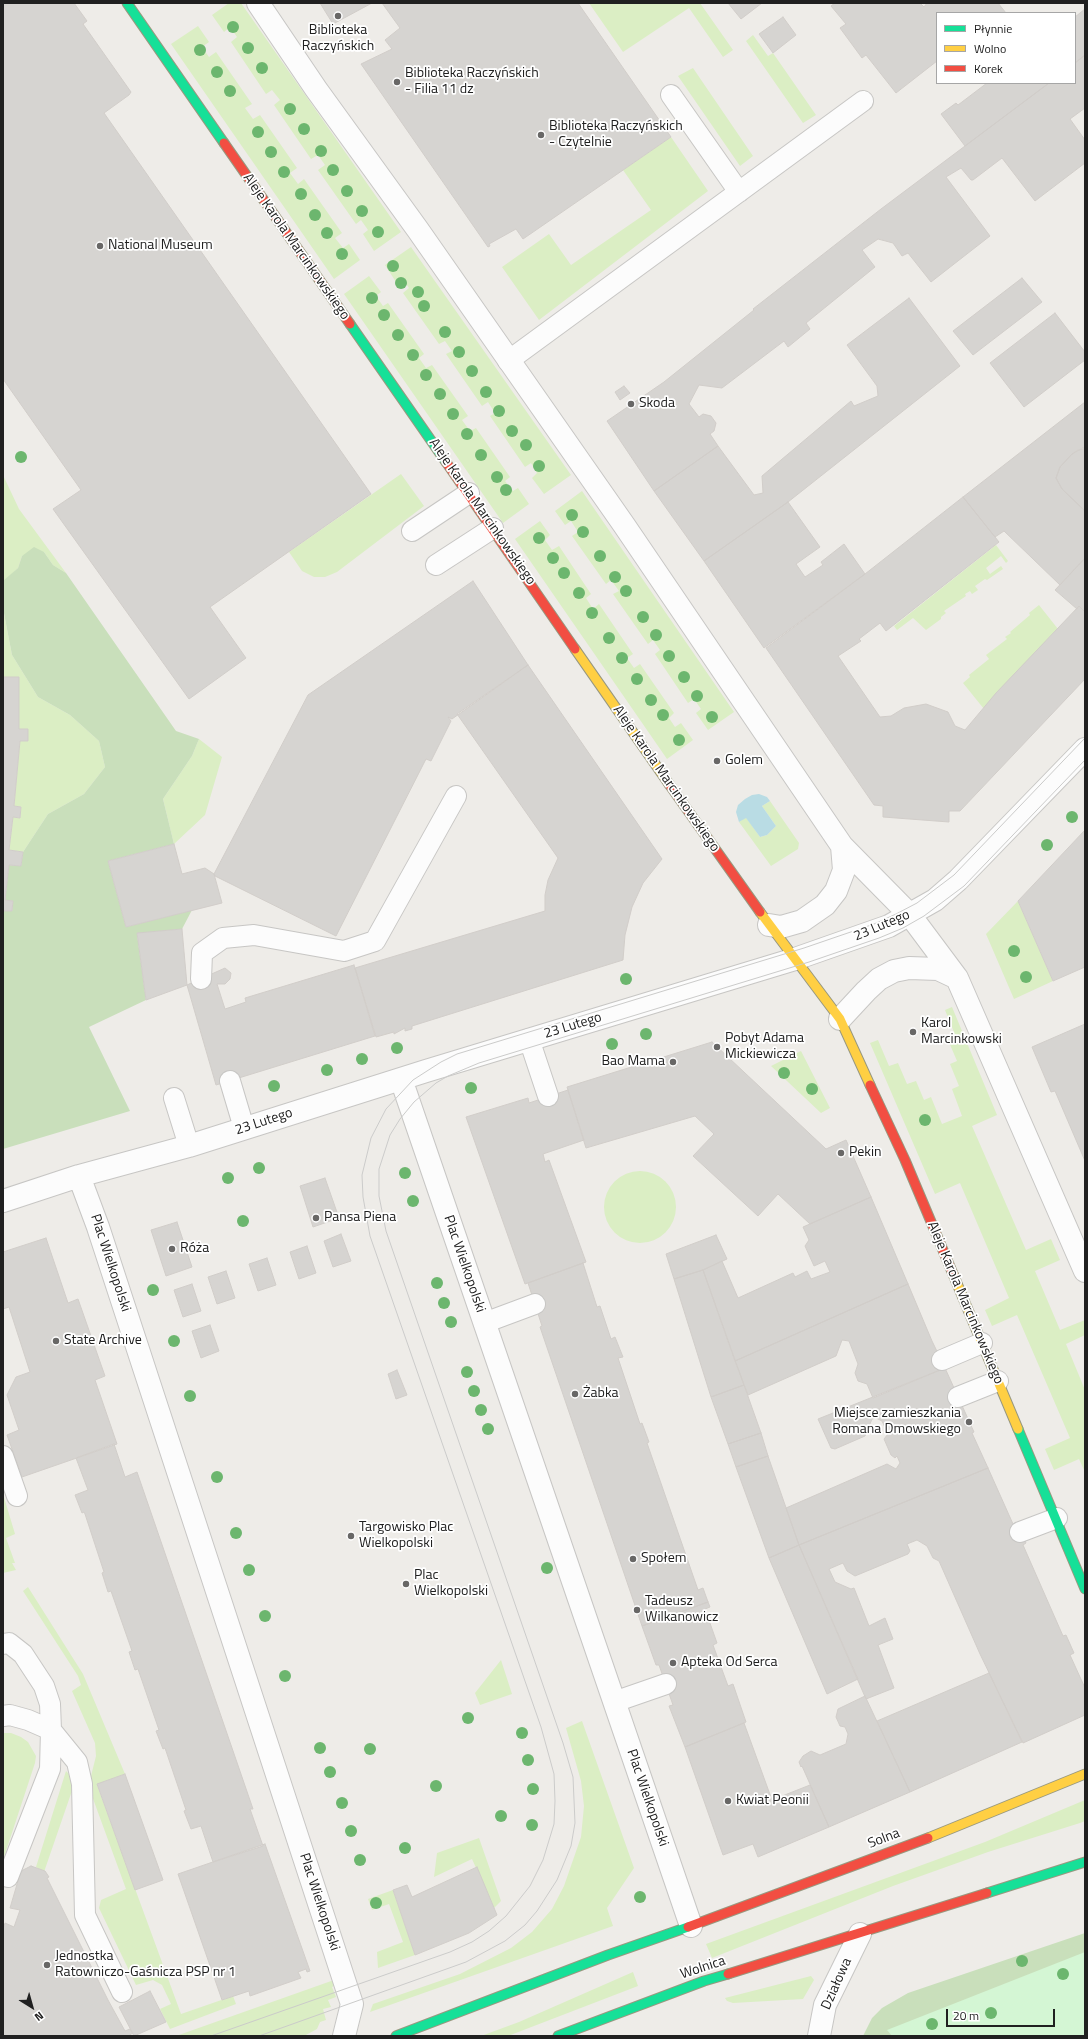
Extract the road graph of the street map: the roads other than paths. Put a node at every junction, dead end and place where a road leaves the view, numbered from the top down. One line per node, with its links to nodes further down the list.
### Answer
1 (258, 3): 6 (street)
2 (131, 4): 7 (street, Aleje Karola Marcinkowskiego)
3 (671, 96): 5 (lane)
4 (863, 101): 5 (lane)
5 (739, 192): 6 (lane)
6 (508, 361): 13 (street)
7 (469, 493): 8 (street, Aleje Karola Marcinkowskiego); 9 (lane)
8 (493, 528): 10 (lane); 15 (street, Aleje Karola Marcinkowskiego)
9 (412, 531)
10 (436, 565)
11 (1085, 749): 14 (street, 23 Lutego)
12 (456, 796): 18 (lane)
13 (842, 846): 14 (street); 15 (street)
14 (910, 915): 16 (street, 23 Lutego); 17 (street)
15 (769, 925): 16 (street, Aleje Karola Marcinkowskiego)
16 (795, 959): 19 (street, Aleje Karola Marcinkowskiego); 20 (street, 23 Lutego)
17 (957, 978): 19 (street); 29 (street)
18 (200, 979)
19 (840, 1018): 32 (street, Aleje Karola Marcinkowskiego)
20 (529, 1039): 21 (street, 23 Lutego); 23 (lane)
21 (401, 1079): 25 (street, 23 Lutego); 31 (street, Plac Wielkopolski)
22 (230, 1081): 25 (lane)
23 (548, 1096)
24 (174, 1098): 26 (lane)
25 (244, 1128): 26 (street, 23 Lutego)
26 (189, 1146): 27 (street, 23 Lutego)
27 (80, 1176): 28 (street, 23 Lutego); 52 (street, Plac Wielkopolski)
28 (3, 1201)
29 (1085, 1271)
30 (535, 1304): 31 (lane)
31 (484, 1323): 43 (street, Plac Wielkopolski)
32 (982, 1343): 33 (lane); 34 (street, Aleje Karola Marcinkowskiego)
33 (942, 1360)
34 (998, 1381): 35 (lane); 38 (street, Aleje Karola Marcinkowskiego)
35 (958, 1397)
36 (3, 1456): 37 (lane)
37 (17, 1496)
38 (1056, 1518): 39 (lane); 40 (street, Aleje Karola Marcinkowskiego)
39 (1020, 1532)
40 (1085, 1589)
41 (3, 1644): 45 (lane)
42 (666, 1684): 43 (lane)
43 (614, 1702): 49 (street, Plac Wielkopolski)
44 (3, 1716): 45 (lane)
45 (50, 1730): 48 (lane); 51 (lane)
46 (1085, 1774): 49 (street, Solna)
47 (1085, 1862): 50 (street)
48 (8, 1877)
49 (691, 1926): 53 (street)
50 (860, 1934): 54 (street, Wolnica); 55 (street, Działowa)
51 (122, 1992)
52 (344, 2036)
53 (396, 2036)
54 (558, 2036)
55 (819, 2036)

